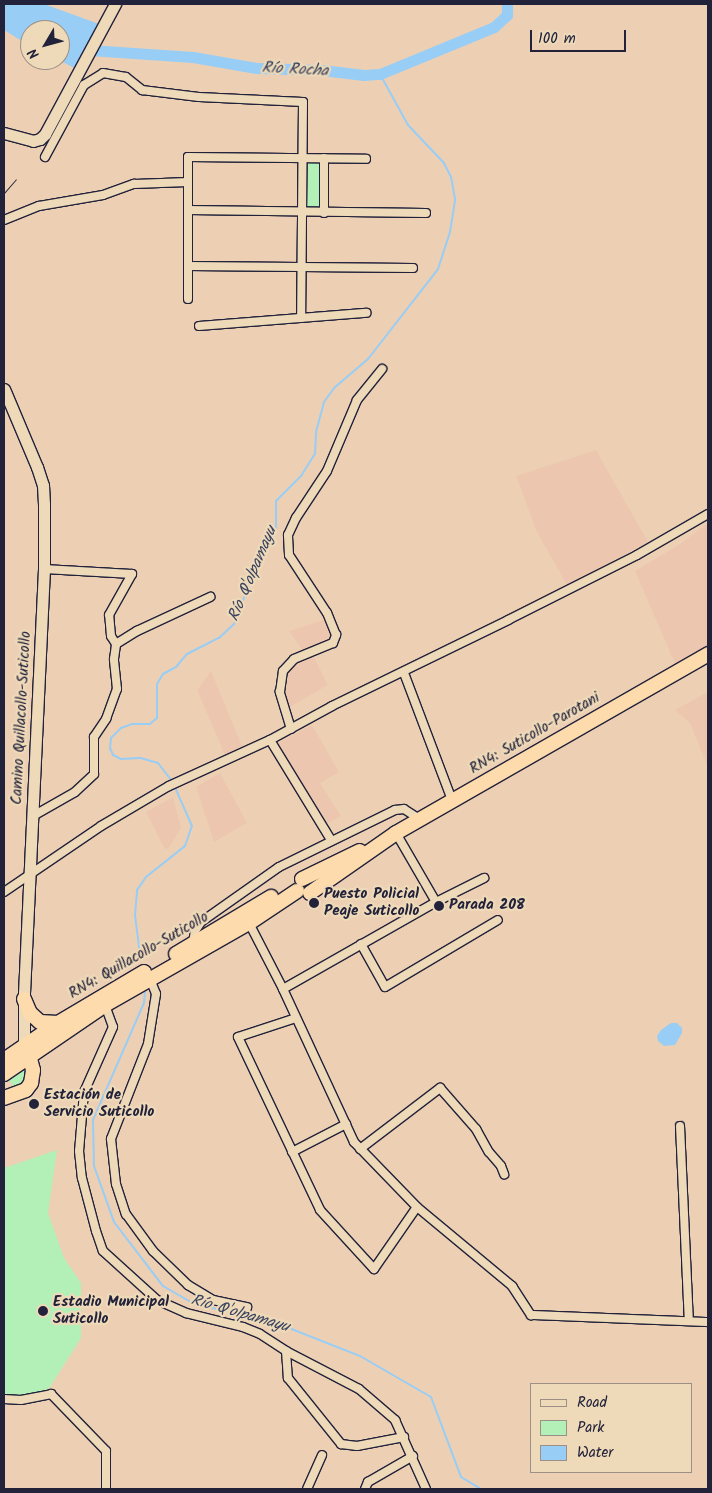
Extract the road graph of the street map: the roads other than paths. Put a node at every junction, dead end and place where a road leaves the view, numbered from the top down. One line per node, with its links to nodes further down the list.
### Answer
1 (113, 8): 2 (main road)
2 (4, 133)
3 (45, 157): 4 (street)
4 (302, 158): 5 (street); 7 (street); 9 (street)
5 (324, 158): 6 (street); 10 (street)
6 (366, 159)
7 (188, 182): 8 (street); 12 (street)
8 (188, 210): 9 (street); 13 (street)
9 (302, 213): 10 (street); 14 (street)
10 (324, 213): 11 (street)
11 (426, 213)
12 (4, 220)
13 (188, 266): 14 (street); 16 (street)
14 (302, 268): 15 (street); 18 (street)
15 (413, 268)
16 (188, 299)
17 (366, 313): 18 (street)
18 (301, 318): 19 (street)
19 (200, 326)
20 (382, 369): 28 (street)
21 (4, 390): 23 (main road, Camino Quillacollo-Suticollo)
22 (708, 514): 27 (street)
23 (44, 569): 25 (street); 31 (main road, Camino Quillacollo-Suticollo)
24 (210, 597): 25 (street)
25 (116, 644): 31 (street)
26 (708, 654): 30 (highway, RN4: Suticollo-Parotani)
27 (404, 672): 28 (street); 30 (street)
28 (291, 729): 29 (street)
29 (270, 740): 34 (street); 36 (street)
30 (452, 800): 32 (highway, RN4: Suticollo-Parotani)
31 (33, 816): 36 (main road, Camino Quillacollo-Suticollo)
32 (420, 820): 33 (highway, RN4: Suticollo-Parotani); 34 (street)
33 (396, 833): 35 (highway, RN4: Suticollo-Parotani); 40 (street)
34 (331, 840): 43 (street)
35 (379, 843): 38 (highway, RN4: Suticollo-Parotani); 38 (highway, RN4: Suticollo-Parotani)
36 (31, 875): 39 (street); 47 (main road, Camino Quillacollo-Suticollo)
37 (484, 878): 40 (street)
38 (301, 889): 42 (highway, RN4: Quillacollo-Suticollo); 43 (highway, RN4: Quillacollo-Suticollo)
39 (4, 892)
40 (436, 902): 44 (street)
41 (498, 920): 44 (street)
42 (249, 923): 45 (highway, RN4: Quillacollo-Suticollo); 46 (street)
43 (193, 943): 50 (highway, RN4: Quillacollo-Suticollo)
44 (361, 944): 46 (street)
45 (150, 979): 48 (highway, RN4: Quillacollo-Suticollo); 62 (street)
46 (283, 989): 49 (street)
47 (24, 1000): 50 (highway); 51 (main road, Camino Quillacollo-Suticollo)
48 (105, 1006): 50 (highway, RN4: Quillacollo-Suticollo); 65 (street)
49 (296, 1018): 56 (street); 59 (street)
50 (65, 1025): 51 (highway, RN4: Quillacollo-Suticollo); 53 (highway)
51 (27, 1050): 52 (highway, RN4: Quillacollo-Suticollo); 53 (highway); 54 (highway, RN4: Quillacollo-Suticollo)
52 (4, 1060)
53 (33, 1070): 55 (highway)
54 (4, 1074)
55 (4, 1098)
56 (346, 1124): 58 (street); 59 (street)
57 (680, 1126): 63 (street)
58 (360, 1149): 60 (street); 61 (street)
59 (292, 1152): 61 (street)
60 (504, 1174)
61 (417, 1207): 63 (street)
62 (247, 1307)
63 (689, 1321): 64 (street)
64 (708, 1322)
65 (286, 1351): 67 (street); 67 (street)
66 (4, 1399): 70 (street)
67 (404, 1437): 69 (street)
68 (322, 1455): 71 (street)
69 (413, 1456): 72 (street); 73 (street)
70 (106, 1489)
71 (307, 1489)
72 (365, 1489)
73 (426, 1489)

